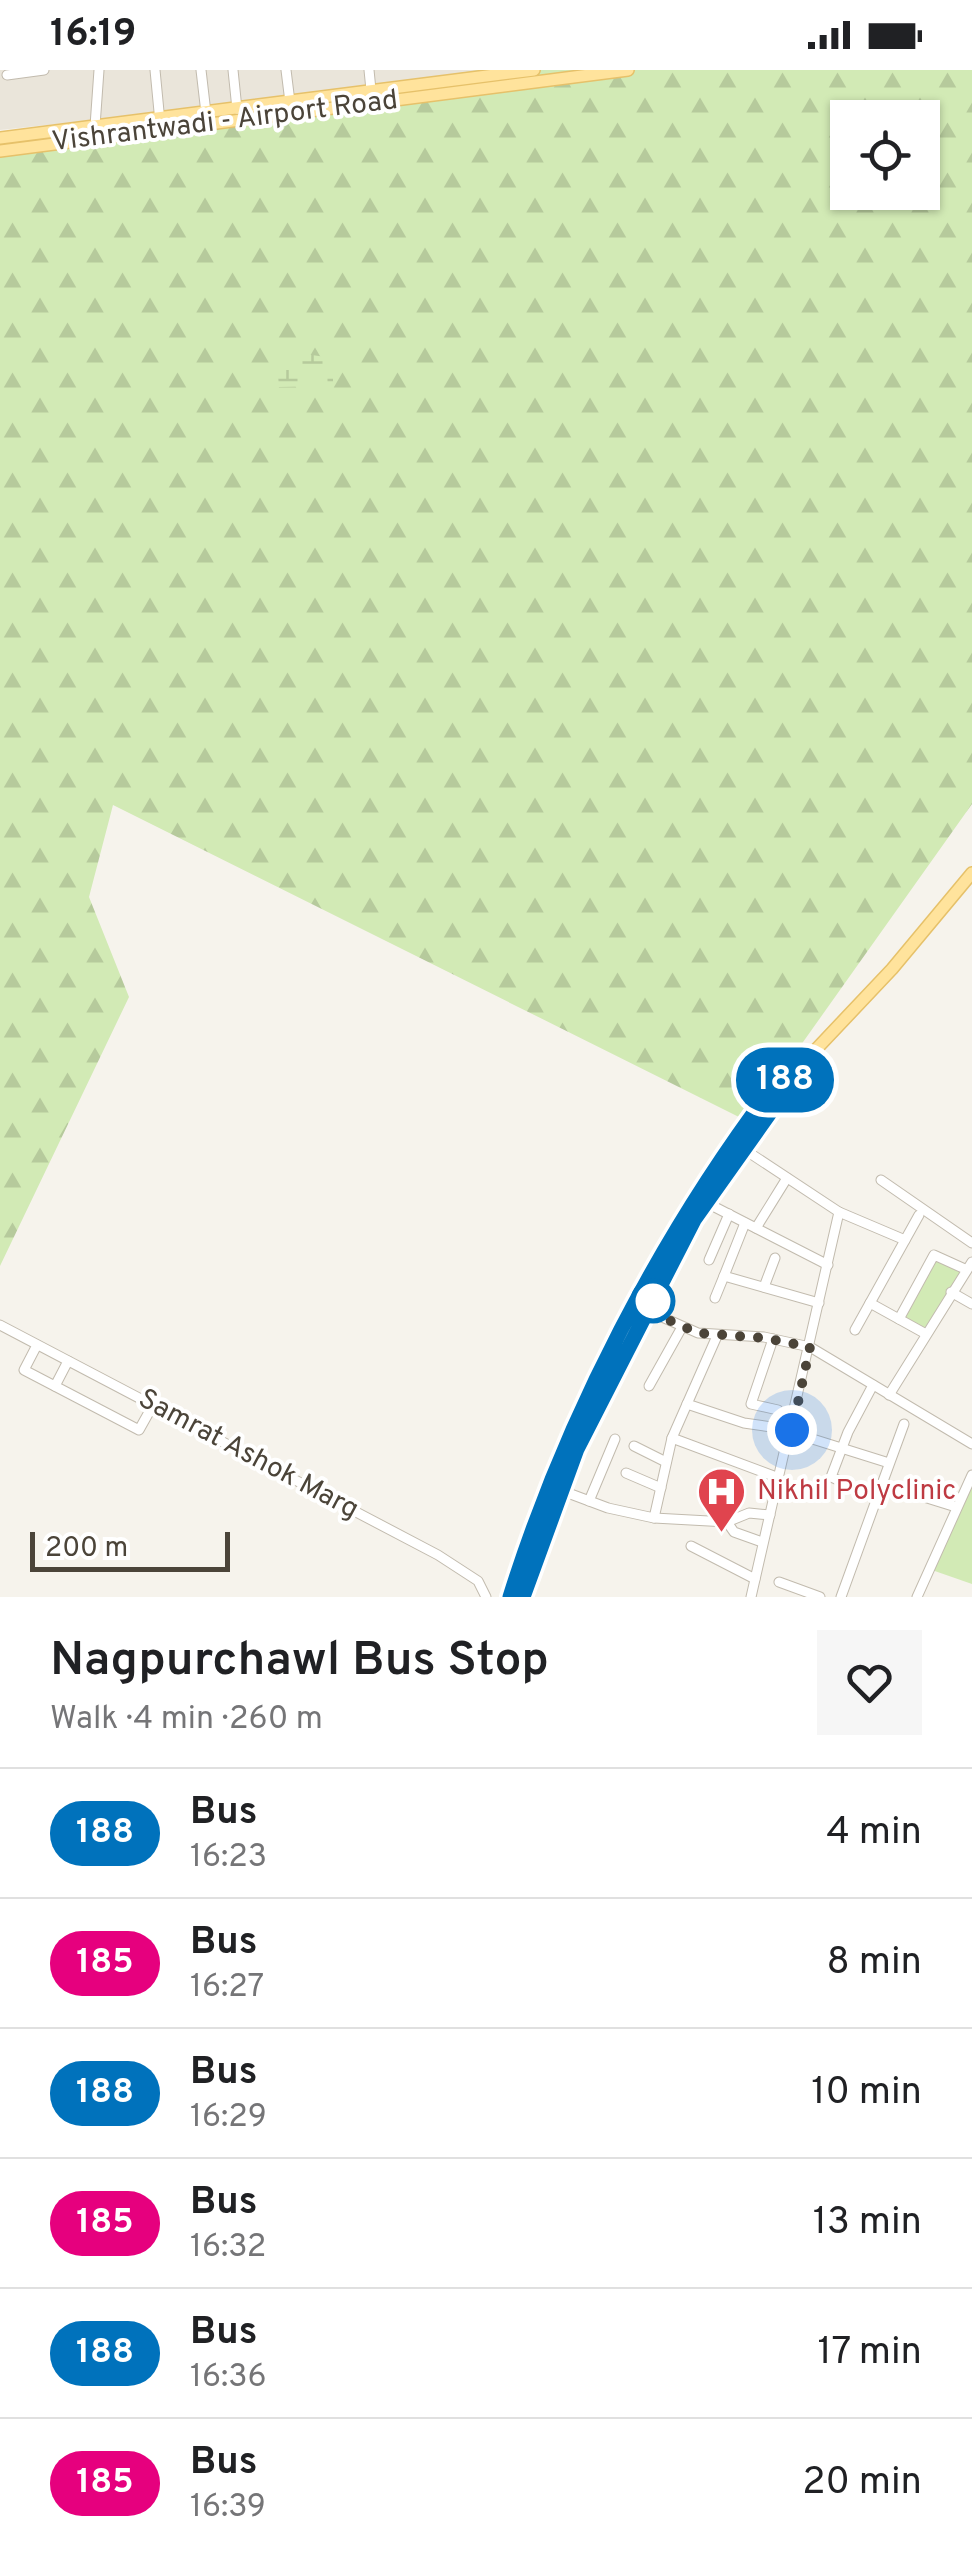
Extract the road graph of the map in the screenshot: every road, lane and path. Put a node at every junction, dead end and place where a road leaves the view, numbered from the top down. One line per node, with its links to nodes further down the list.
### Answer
1 (44, 70): 10 (street)
2 (99, 70): 16 (street)
3 (154, 70): 17 (street)
4 (201, 70): 15 (street)
5 (233, 70): 14 (street)
6 (286, 70): 13 (street)
7 (369, 70): 12 (street)
8 (534, 70): 11 (main road, Vishrantwadi - Airport Road)
9 (628, 70): 11 (main road, Vishrantwadi - Airport Road)
10 (7, 76)
11 (490, 78): 12 (main road, Vishrantwadi - Airport Road); 17 (main road, Vishrantwadi - Airport Road)
12 (371, 90): 13 (main road, Vishrantwadi - Airport Road)
13 (290, 102): 14 (main road, Vishrantwadi - Airport Road)
14 (237, 109): 15 (main road, Vishrantwadi - Airport Road)
15 (206, 114): 17 (main road, Vishrantwadi - Airport Road)
16 (94, 126): 17 (main road, Vishrantwadi - Airport Road); 18 (main road, Vishrantwadi - Airport Road)
17 (160, 126): 19 (main road, Vishrantwadi - Airport Road)
18 (0, 138)
19 (0, 151)
20 (972, 873): 21 (main road)
21 (737, 1145): 22 (street); 24 (main road)
22 (786, 1178): 25 (street); 29 (street)
23 (881, 1180): 31 (street)
24 (699, 1199): 26 (street); 43 (main road)
25 (839, 1212): 30 (street); 34 (street)
26 (728, 1214): 28 (street); 33 (street)
27 (918, 1216): 30 (street)
28 (744, 1223): 29 (street); 36 (street)
29 (756, 1228): 34 (street)
30 (905, 1240): 41 (street)
31 (972, 1243)
32 (775, 1258): 37 (street)
33 (709, 1260)
34 (828, 1265): 40 (street)
35 (968, 1266): 38 (street); 44 (street)
36 (724, 1276): 37 (street); 39 (street)
37 (764, 1288): 40 (street)
38 (951, 1292): 42 (street); 48 (street)
39 (715, 1298)
40 (820, 1303): 52 (street)
41 (870, 1303): 44 (street); 47 (street)
42 (972, 1304)
43 (642, 1308): 46 (street); 77 (main road)
44 (899, 1319): 48 (street)
45 (0, 1326): 51 (street, Samrat Ashok Marg)
46 (682, 1327): 49 (street); 56 (street)
47 (855, 1330)
48 (926, 1334): 57 (street)
49 (718, 1336): 50 (street); 59 (street)
50 (773, 1339): 52 (street); 60 (street)
51 (37, 1345): 53 (street, Samrat Ashok Marg); 55 (street)
52 (810, 1347): 54 (street); 64 (street)
53 (68, 1360): 55 (street); 58 (street, Samrat Ashok Marg)
54 (874, 1385): 57 (street); 70 (street)
55 (55, 1386): 58 (street)
56 (649, 1386)
57 (889, 1394): 68 (street)
58 (153, 1404): 90 (street, Samrat Ashok Marg)
59 (686, 1404): 62 (street); 66 (street)
60 (758, 1406): 61 (street); 62 (street)
61 (778, 1410)
62 (750, 1424): 64 (street)
63 (904, 1424): 72 (street)
64 (792, 1430): 75 (street)
65 (803, 1436): 70 (street)
66 (672, 1438): 71 (street); 75 (street)
67 (615, 1439): 80 (street)
68 (972, 1444)
69 (634, 1446): 71 (street)
70 (842, 1448): 72 (street); 79 (street)
71 (666, 1462): 78 (street)
72 (889, 1463): 76 (street)
73 (626, 1473): 78 (street)
74 (972, 1474): 81 (street)
75 (779, 1478): 82 (street)
76 (882, 1484): 79 (street); 81 (street)
77 (554, 1488): 80 (street); 91 (main road); 92 (main road)
78 (660, 1488): 83 (street)
79 (876, 1498): 95 (street)
80 (589, 1501): 83 (street)
81 (956, 1507): 96 (street)
82 (770, 1516): 84 (street); 85 (street)
83 (654, 1518): 84 (street)
84 (727, 1522): 85 (street)
85 (762, 1542): 87 (street)
86 (691, 1546): 87 (street)
87 (755, 1579): 93 (street)
88 (779, 1582): 89 (street)
89 (796, 1592): 94 (street)
90 (486, 1597)
91 (510, 1597)
92 (523, 1597)
93 (751, 1597)
94 (820, 1597)
95 (842, 1597)
96 (917, 1597)

